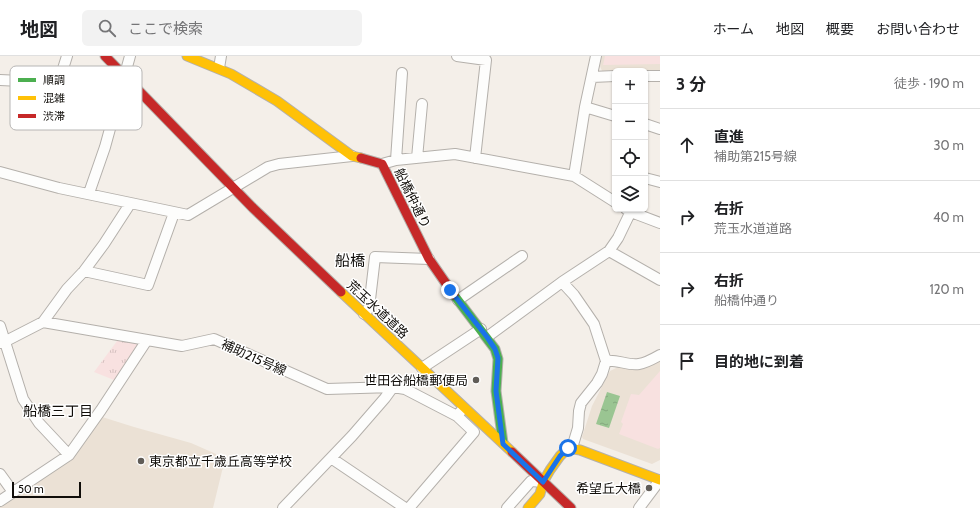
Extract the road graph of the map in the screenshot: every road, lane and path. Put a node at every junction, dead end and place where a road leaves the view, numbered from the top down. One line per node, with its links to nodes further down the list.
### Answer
1 (67, 56): 8 (street)
2 (105, 56): 9 (street, 荒玉水道道路)
3 (130, 56): 10 (street)
4 (187, 56): 11 (street, 船橋仲通り)
5 (221, 56): 11 (street)
6 (457, 56): 28 (street)
7 (596, 56): 16 (street)
8 (64, 66)
9 (114, 66)
10 (127, 66)
11 (219, 68): 26 (street, 船橋仲通り)
12 (402, 73): 29 (street)
13 (612, 76): 16 (street)
14 (648, 76): 15 (street)
15 (660, 76)
16 (592, 77): 21 (street)
17 (0, 80): 18 (street)
18 (10, 80)
19 (142, 94): 35 (street, 荒玉水道道路)
20 (422, 104): 27 (street)
21 (585, 107): 22 (street); 32 (street)
22 (612, 115)
23 (648, 125): 24 (street)
24 (660, 129)
25 (110, 130): 36 (street)
26 (352, 156): 30 (street, 船橋仲通り); 35 (street)
27 (417, 158): 28 (street); 29 (street)
28 (475, 158): 32 (street)
29 (396, 160): 30 (street)
30 (382, 164): 45 (street, 船橋仲通り)
31 (0, 172): 36 (street)
32 (574, 176): 37 (street)
33 (648, 179): 34 (street)
34 (660, 182)
35 (233, 187): 41 (street); 50 (street, 荒玉水道道路)
36 (89, 193): 38 (street)
37 (612, 200)
38 (129, 203): 41 (street); 46 (street)
39 (629, 212): 43 (street)
40 (635, 212): 42 (street)
41 (174, 213): 46 (street)
42 (660, 223)
43 (609, 251): 47 (street); 48 (street)
44 (522, 256): 49 (street)
45 (429, 259): 49 (street, 船橋仲通り); 50 (street)
46 (84, 271): 51 (street)
47 (660, 280)
48 (562, 282): 53 (street); 57 (street)
49 (458, 300): 53 (street, 船橋仲通り)
50 (364, 314): 58 (street, 荒玉水道道路)
51 (43, 322): 54 (street, 補助215号線); 55 (street)
52 (0, 326): 55 (street)
53 (484, 333): 58 (street); 64 (street, 船橋仲通り)
54 (147, 340): 59 (street, 補助215号線); 66 (street)
55 (3, 342): 66 (street)
56 (660, 355): 57 (street)
57 (606, 361): 65 (street)
58 (422, 368): 60 (street, 荒玉水道道路)
59 (393, 387): 61 (street, 補助215号線); 67 (street)
60 (464, 408): 61 (street); 62 (street, 荒玉水道道路)
61 (457, 416): 63 (street, 補助215号線)
62 (481, 424): 63 (street); 64 (street, 荒玉水道道路)
63 (474, 432): 75 (street)
64 (503, 444): 70 (street, 荒玉水道道路)
65 (572, 448): 69 (street); 70 (street)
66 (69, 455): 71 (street)
67 (330, 458): 73 (street); 74 (street)
68 (0, 474): 71 (street)
69 (660, 480): 79 (street)
70 (543, 482): 76 (street); 77 (street); 78 (street, 荒玉水道道路)
71 (13, 492): 72 (street)
72 (0, 501)
73 (283, 508)
74 (404, 508)
75 (409, 508)
76 (506, 508)
77 (528, 508)
78 (571, 508)
79 (639, 508)

